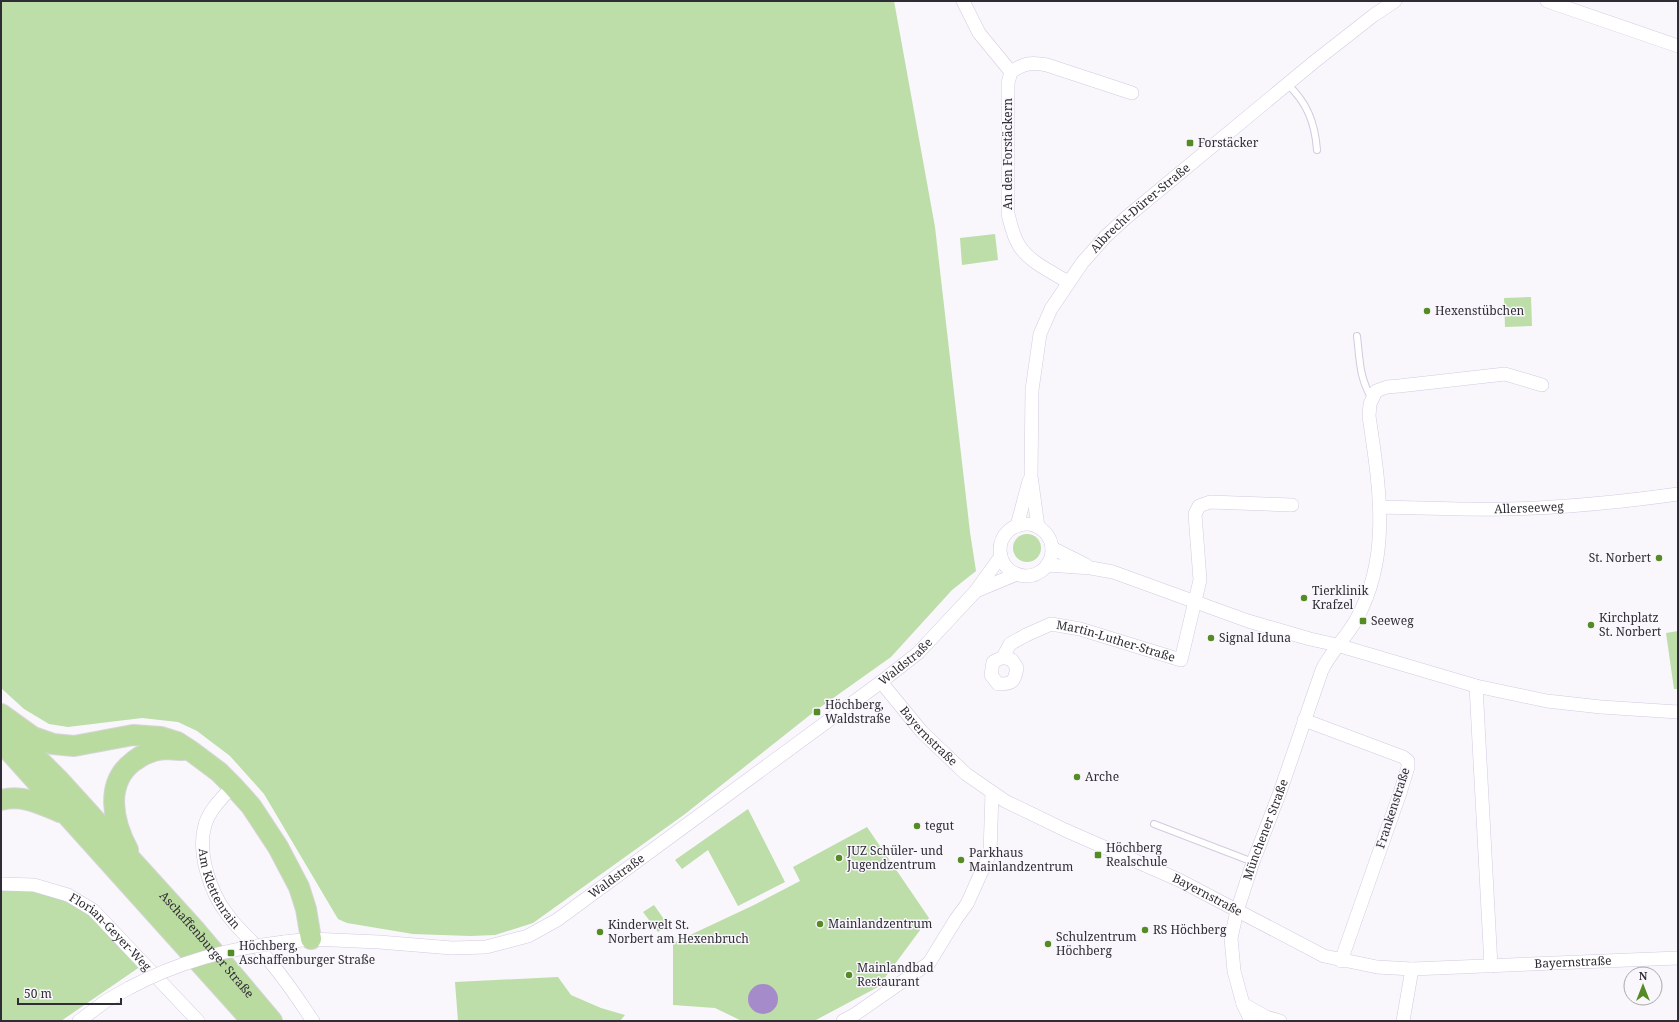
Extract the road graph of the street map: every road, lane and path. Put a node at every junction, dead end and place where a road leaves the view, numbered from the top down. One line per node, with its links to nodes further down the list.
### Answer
1 (962, 1): 5 (street)
2 (1395, 1): 6 (street, Albrecht-Dürer-Straße)
3 (1547, 1): 4 (street)
4 (1678, 46)
5 (1011, 72): 7 (street); 9 (street, An den Forstäckern)
6 (1287, 84): 8 (lane); 9 (street, Albrecht-Dürer-Straße)
7 (1132, 92)
8 (1317, 150)
9 (1068, 282): 13 (street, Albrecht-Dürer-Straße)
10 (1357, 336): 12 (lane)
11 (1542, 385): 12 (street)
12 (1372, 399): 16 (street, Münchener Straße)
13 (1031, 476): 17 (street, Albrecht-Dürer-Straße); 18 (street, Albrecht-Dürer-Straße)
14 (1678, 494): 16 (street, Allerseeweg)
15 (1292, 505): 25 (street)
16 (1380, 508): 26 (street, Münchener Straße)
17 (1017, 526): 18 (street); 20 (street)
18 (1038, 527): 19 (street)
19 (1052, 548): 21 (street); 22 (street)
20 (1001, 556): 23 (street); 24 (street, Waldstraße)
21 (1047, 565): 22 (street); 23 (street)
22 (1091, 568): 25 (street)
23 (1017, 574): 24 (street, Waldstraße)
24 (975, 592): 28 (street, Waldstraße)
25 (1195, 602): 26 (street); 27 (street, Martin-Luther-Straße)
26 (1337, 644): 29 (street); 32 (street, Münchener Straße)
27 (1003, 657)
28 (881, 682): 37 (street, Bayernstraße); 45 (street, Waldstraße)
29 (1476, 686): 30 (street); 48 (street)
30 (1678, 712)
31 (1, 714): 35 (main road)
32 (1304, 720): 41 (street, Münchener Straße); 47 (street, Frankenstraße)
33 (1, 724): 42 (main road)
34 (1, 742): 39 (main road, Aschaffenburger Straße)
35 (191, 751): 36 (main road); 42 (main road)
36 (233, 786): 45 (main road); 55 (street, Am Klettenrain)
37 (992, 793): 44 (street, Bayernstraße); 56 (street)
38 (1, 800): 39 (main road)
39 (66, 814): 53 (main road, Aschaffenburger Straße)
40 (1154, 824): 41 (lane)
41 (1253, 862): 44 (street, Münchener Straße)
42 (139, 869): 54 (main road, Aschaffenburger Straße)
43 (1, 884): 52 (street, Florian-Geyer-Weg)
44 (1237, 911): 47 (street, Bayernstraße); 50 (street, Münchener Straße)
45 (311, 939): 51 (street, Waldstraße, bridge)
46 (1678, 958): 48 (street, Bayernstraße)
47 (1341, 961): 49 (street, Bayernstraße)
48 (1491, 966): 49 (street, Bayernstraße)
49 (1412, 969): 59 (street)
50 (1243, 1004): 57 (street, Münchener Straße); 58 (street)
51 (79, 1021)
52 (198, 1021)
53 (252, 1021)
54 (272, 1021)
55 (313, 1021)
56 (843, 1021)
57 (1251, 1021)
58 (1280, 1021)
59 (1403, 1021)

